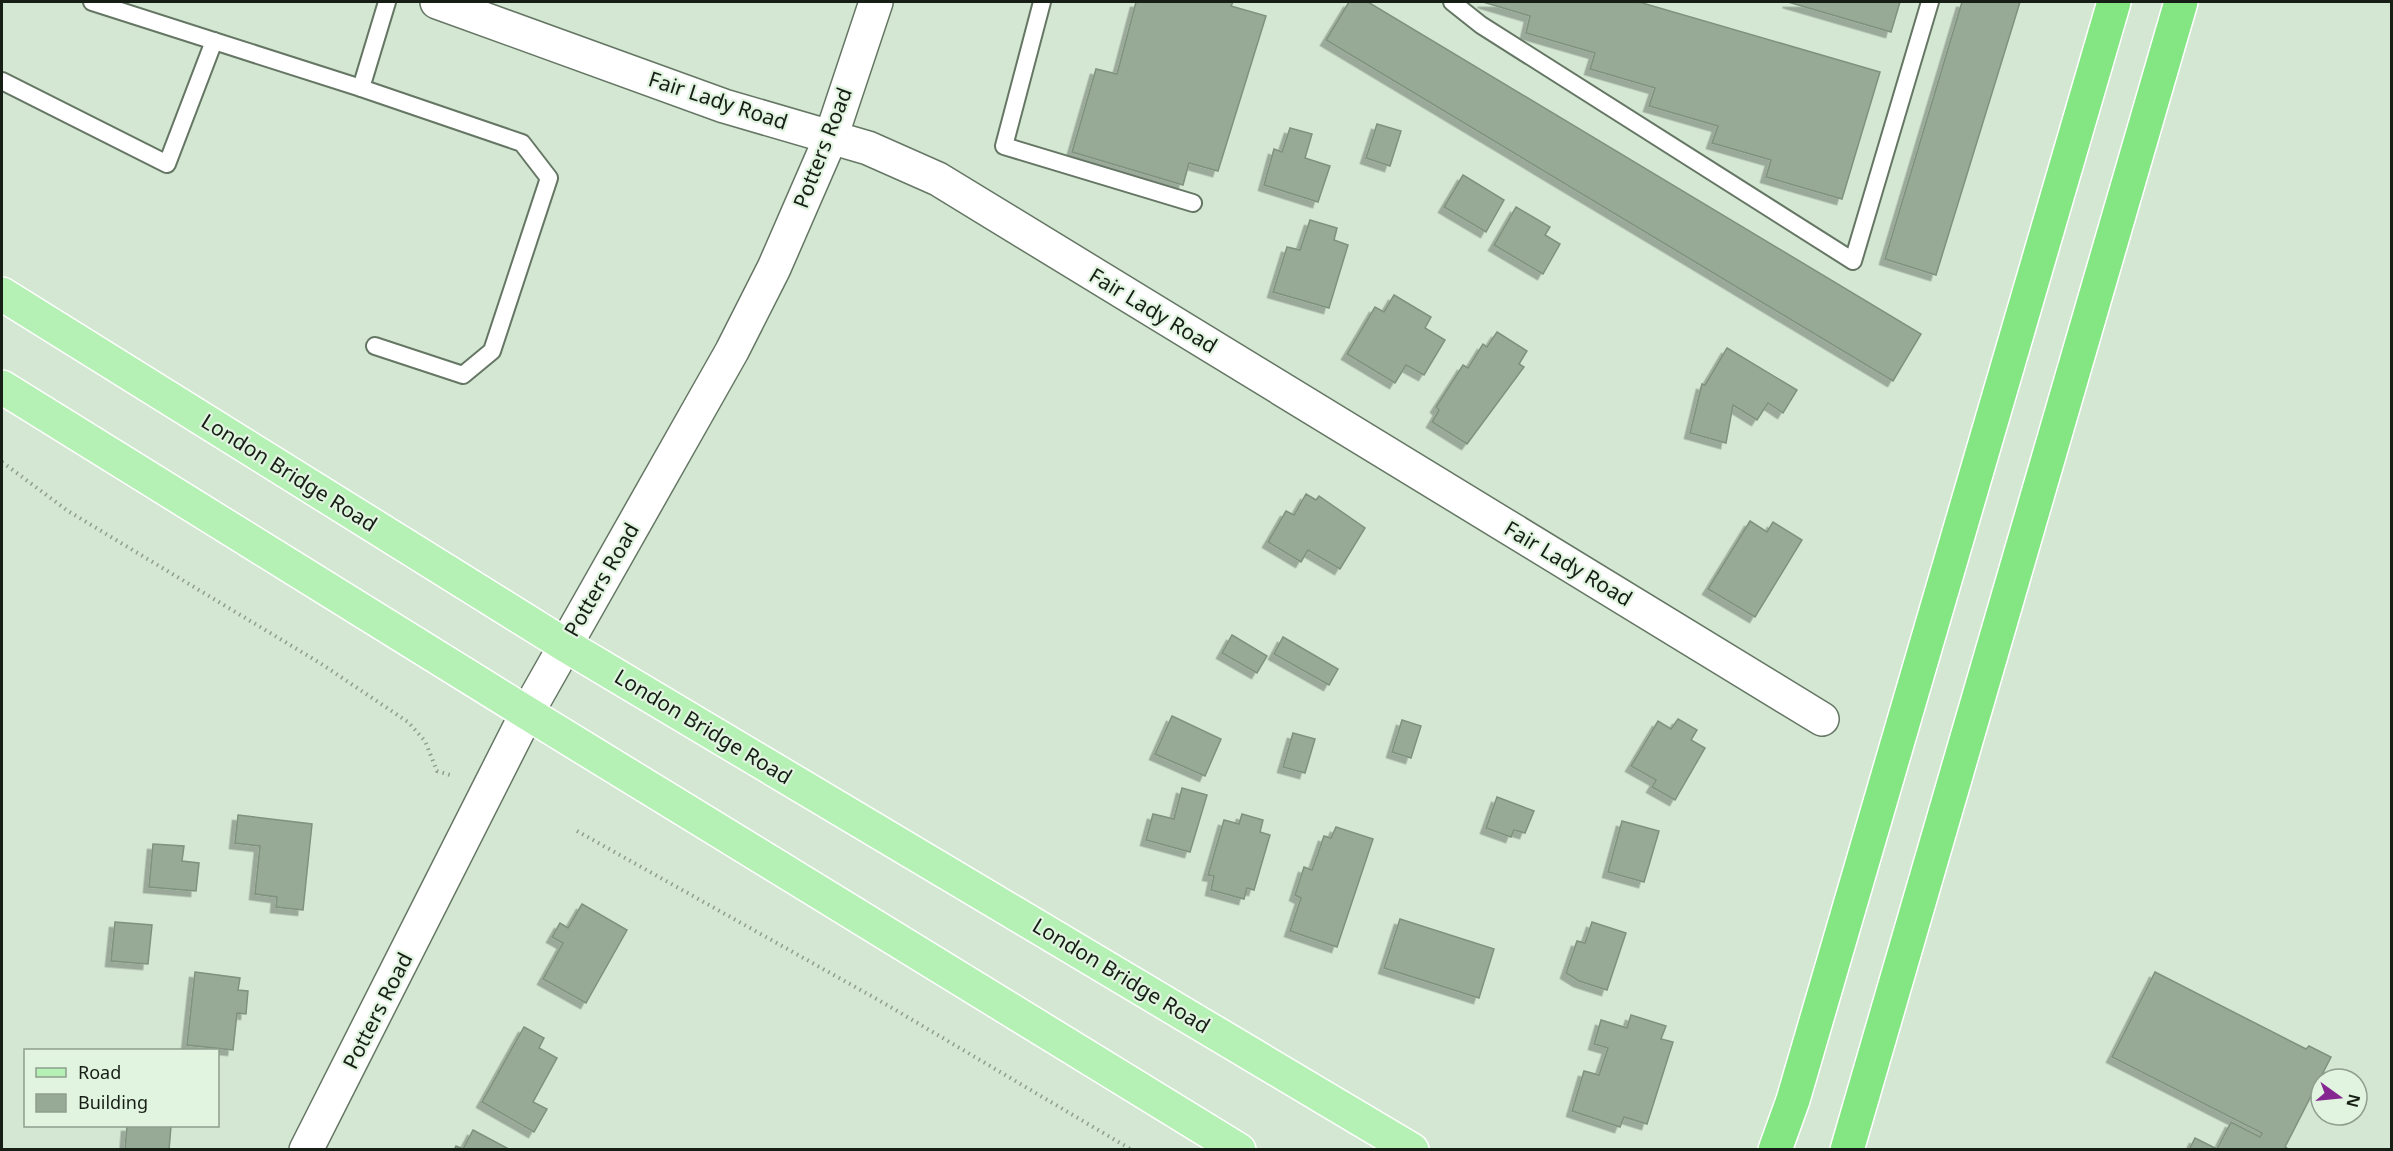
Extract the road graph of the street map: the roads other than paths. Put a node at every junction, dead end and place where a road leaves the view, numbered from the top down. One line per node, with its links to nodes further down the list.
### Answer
1 (92, 2): 10 (lane)
2 (387, 2): 12 (lane)
3 (437, 2): 13 (street, Fair Lady Road)
4 (876, 2): 13 (street, Potters Road)
5 (1042, 2): 14 (lane)
6 (1452, 2): 7 (lane)
7 (1930, 2)
8 (2114, 2): 24 (highway)
9 (2181, 2): 25 (highway)
10 (214, 41): 11 (lane); 12 (lane)
11 (2, 81)
12 (361, 88): 16 (lane)
13 (831, 137): 18 (street, Potters Road); 20 (street, Fair Lady Road)
14 (1193, 203)
15 (2, 294): 18 (main road, London Bridge Road)
16 (375, 346)
17 (2, 387): 19 (main road)
18 (565, 645): 19 (street, Potters Road); 23 (main road, London Bridge Road)
19 (526, 713): 21 (street, Potters Road); 22 (main road)
20 (1822, 719)
21 (306, 1149)
22 (1239, 1149)
23 (1412, 1149)
24 (1775, 1149)
25 (1847, 1149)

